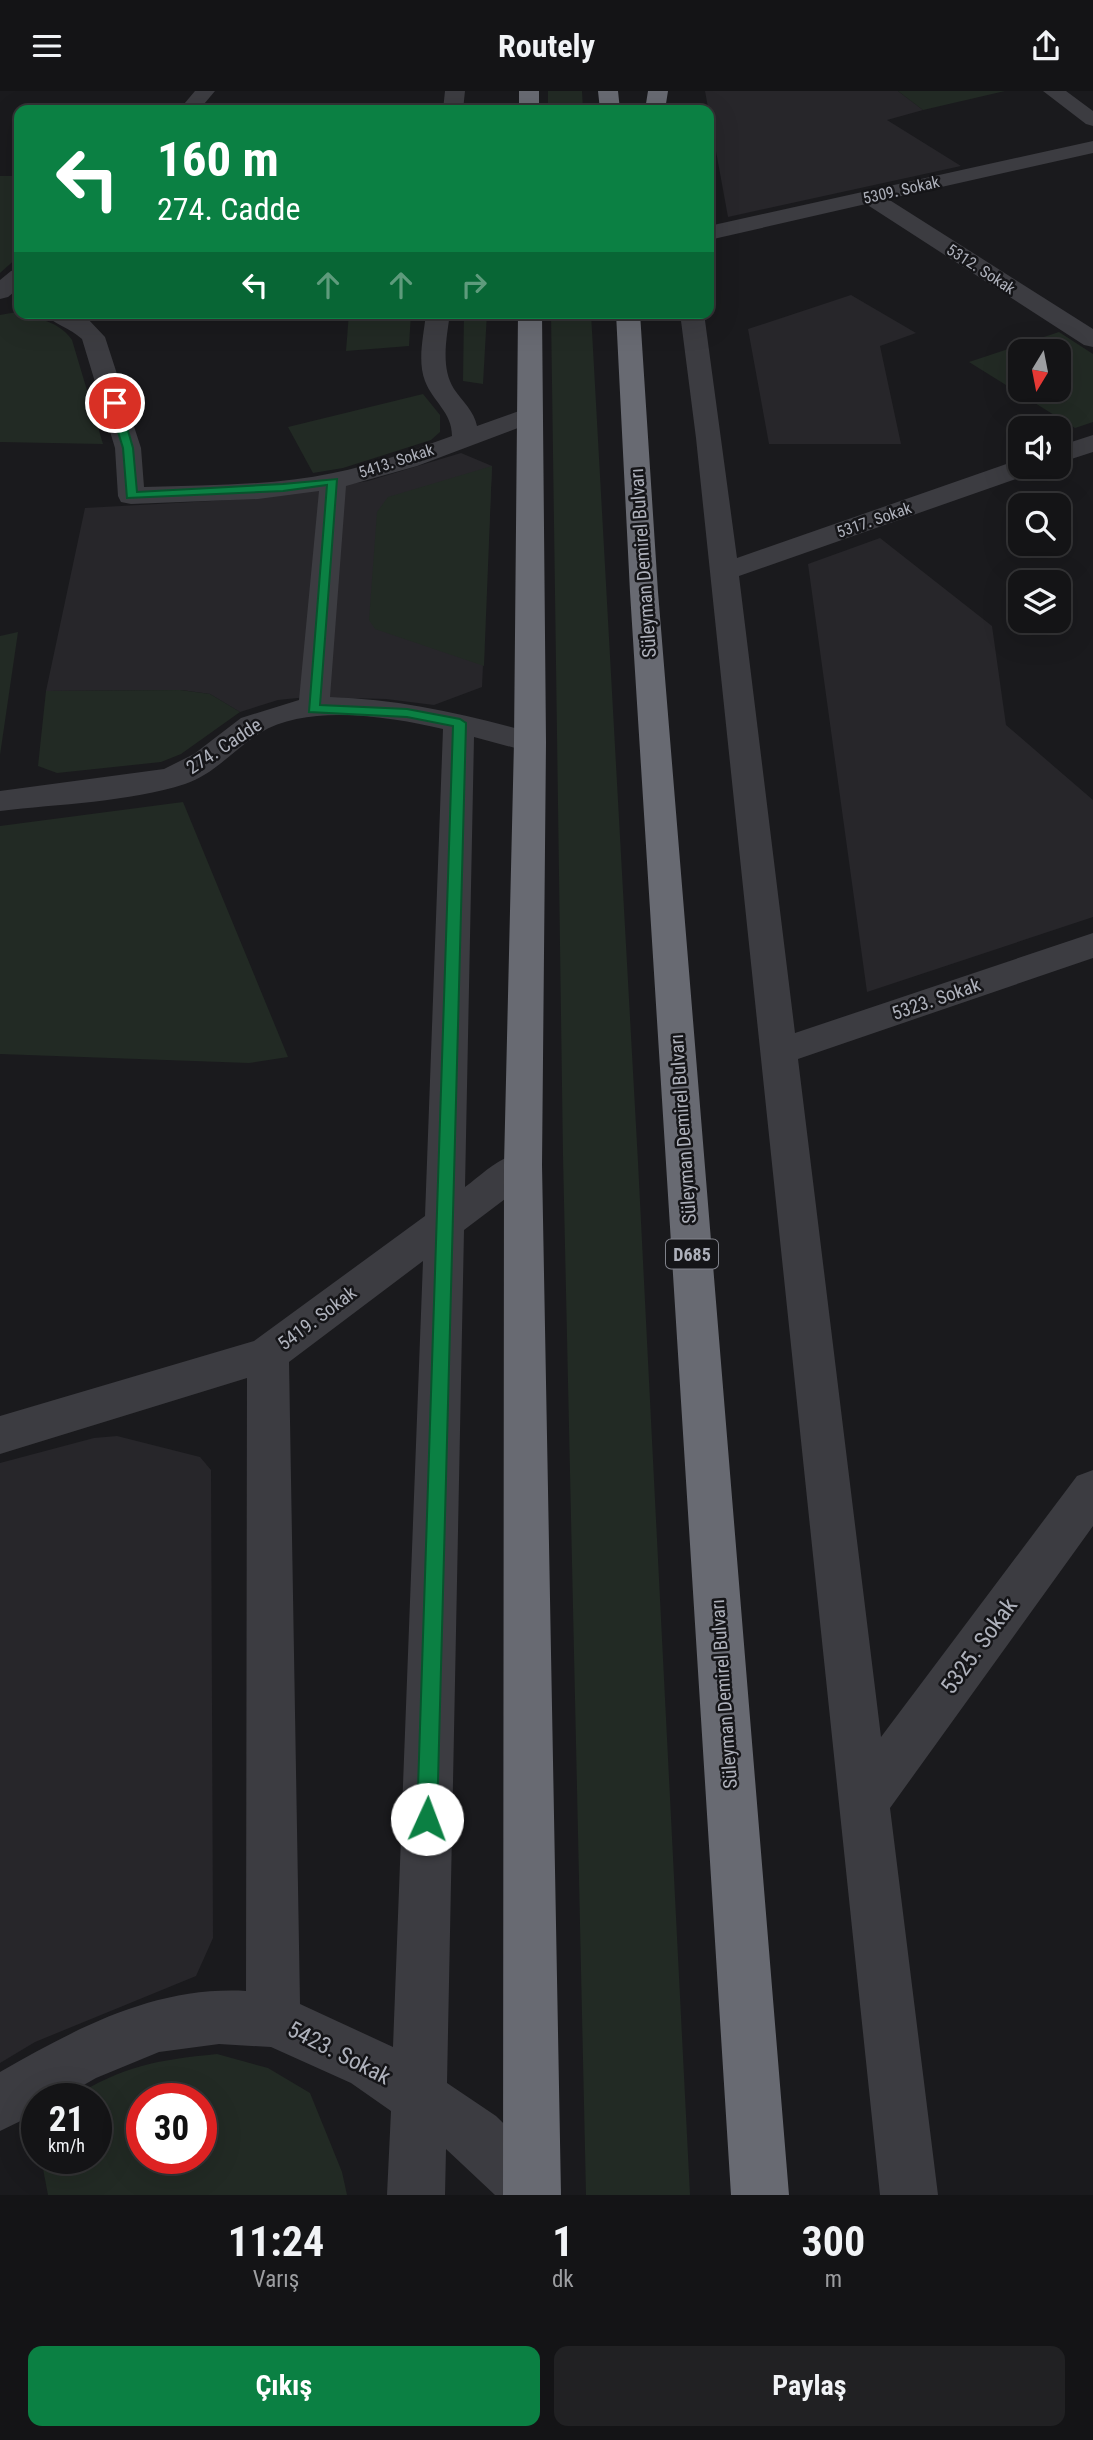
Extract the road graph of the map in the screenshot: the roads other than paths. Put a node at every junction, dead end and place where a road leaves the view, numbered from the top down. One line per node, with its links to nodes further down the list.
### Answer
1 (205, 91): 3 (street)
2 (1053, 91): 4 (street)
3 (193, 105)
4 (1093, 120)
5 (1093, 146): 6 (street, 5309. Sokak)
6 (870, 197): 7 (street, 5309. Sokak); 15 (street, 5312. Sokak)
7 (714, 232)
8 (14, 281): 9 (street)
9 (0, 294)
10 (70, 319): 21 (street, 5413. Sokak)
11 (438, 319): 17 (street)
12 (530, 319): 16 (highway)
13 (628, 319): 40 (highway, Süleyman Demirel Bulvarı / D685)
14 (693, 319): 22 (street)
15 (1093, 340)
16 (530, 415): 17 (street, 5413. Sokak); 25 (highway)
17 (465, 439): 21 (street, 5413. Sokak)
18 (1093, 443): 19 (street)
19 (1071, 451)
20 (1008, 473): 22 (street, 5317. Sokak)
21 (333, 481): 23 (street)
22 (724, 572): 28 (street)
23 (314, 709): 24 (street, 274. Cadde); 26 (street, 274. Cadde)
24 (460, 723): 25 (street, 274. Cadde); 30 (street)
25 (530, 742): 29 (highway)
26 (0, 801)
27 (1093, 945): 28 (street, 5323. Sokak)
28 (779, 1052): 34 (street)
29 (523, 1165): 30 (street, 5419. Sokak); 38 (highway)
30 (444, 1223): 31 (street, 5419. Sokak); 36 (street)
31 (268, 1354): 32 (street, 5419. Sokak); 35 (street)
32 (0, 1435)
33 (1093, 1490): 34 (street, 5325. Sokak)
34 (864, 1802): 41 (street)
35 (273, 2020): 36 (street, 5423. Sokak); 37 (street, 5423. Sokak)
36 (419, 2097): 38 (street, 5423. Sokak); 39 (street)
37 (0, 2103)
38 (533, 2193)
39 (416, 2195)
40 (760, 2195)
41 (909, 2195)

